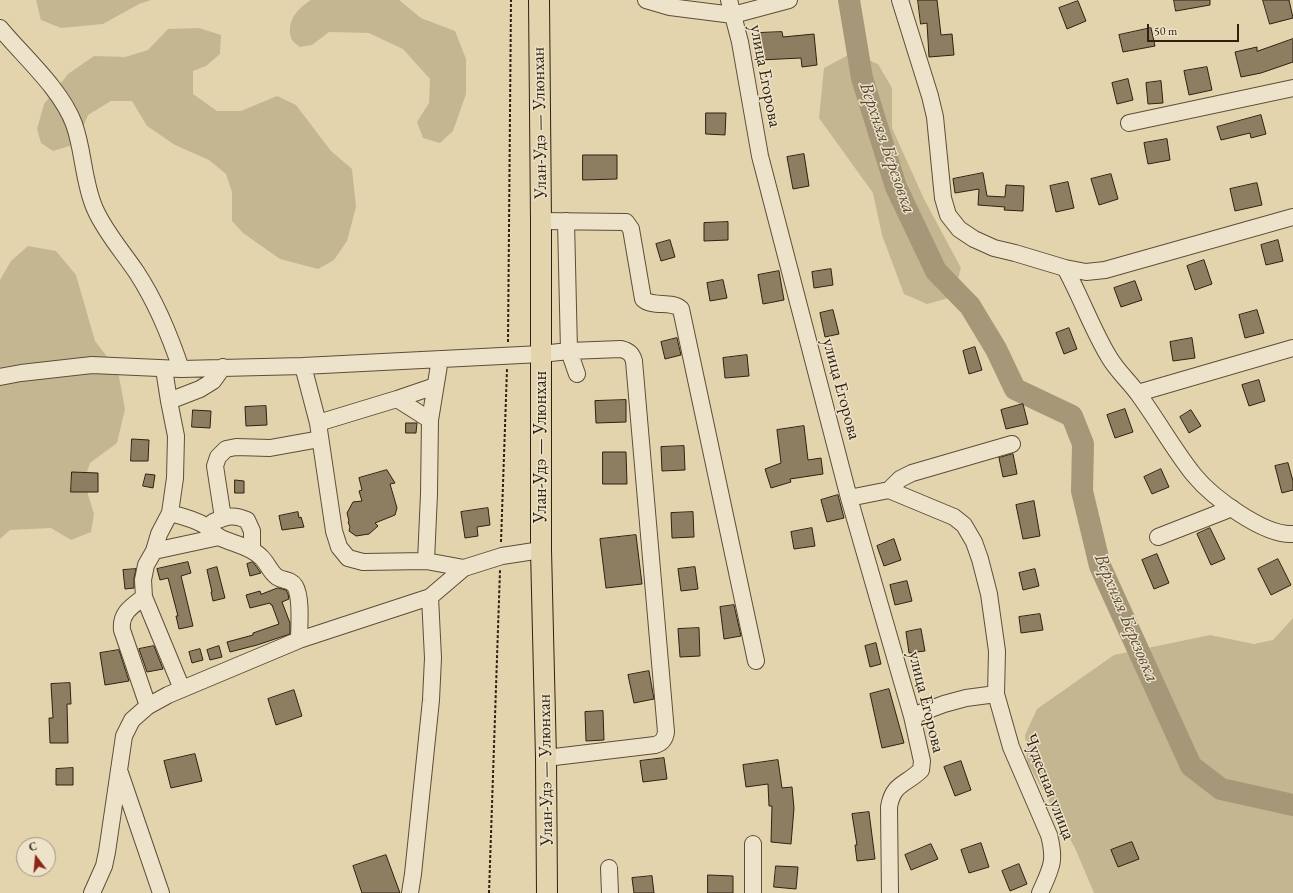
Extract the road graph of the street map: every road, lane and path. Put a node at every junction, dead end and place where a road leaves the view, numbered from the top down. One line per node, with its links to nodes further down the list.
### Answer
1 (511, 0): 17 (path)
2 (539, 0): 11 (main road, Улан-Удэ — Улюнхан)
3 (646, 0): 6 (street)
4 (789, 0): 6 (street)
5 (900, 0): 13 (street)
6 (731, 8): 33 (street, улица Егорова)
7 (0, 28): 22 (street)
8 (1293, 88): 9 (street)
9 (1129, 123)
10 (1293, 217): 13 (street)
11 (541, 221): 12 (street); 16 (main road, Улан-Удэ — Улюнхан)
12 (566, 221): 15 (street); 50 (street)
13 (1065, 268): 26 (street)
14 (1293, 348): 26 (street)
15 (569, 351): 16 (street); 23 (street); 55 (street)
16 (541, 354): 17 (street); 42 (main road, Улан-Удэ — Улюнхан)
17 (508, 356): 18 (street); 44 (path)
18 (440, 359): 19 (street); 25 (street)
19 (303, 366): 20 (street); 30 (street)
20 (223, 367): 22 (street); 28 (street)
21 (164, 369): 22 (street); 24 (street); 28 (street)
22 (181, 369)
23 (577, 374)
24 (0, 377)
25 (435, 386): 27 (street); 29 (street)
26 (1138, 394): 34 (street)
27 (397, 399): 29 (street); 30 (street)
28 (169, 401): 35 (street)
29 (430, 420): 45 (street)
30 (319, 431): 36 (street); 45 (street)
31 (1012, 444): 32 (street)
32 (888, 490): 33 (street); 52 (street, Чудесная улица)
33 (849, 498): 54 (street, улица Егорова)
34 (1232, 508): 38 (street); 40 (street)
35 (170, 513): 37 (street); 43 (street)
36 (223, 518): 37 (street); 41 (street)
37 (204, 525): 39 (street)
38 (1293, 534)
39 (219, 537): 41 (street); 43 (street)
40 (1158, 537)
41 (252, 550): 49 (street)
42 (541, 550): 44 (street); 55 (main road, Улан-Удэ — Улюнхан)
43 (154, 552): 47 (street)
44 (501, 557): 46 (street); 62 (path)
45 (426, 561): 46 (street)
46 (464, 568): 48 (street)
47 (144, 597): 51 (street); 53 (street)
48 (430, 597): 49 (street); 61 (street)
49 (299, 640): 51 (street)
50 (756, 661)
51 (182, 689): 53 (street)
52 (996, 694): 54 (street); 67 (street, Чудесная улица)
53 (148, 706): 56 (street)
54 (912, 716): 66 (street, улица Егорова)
55 (546, 758): 63 (main road, Улан-Удэ — Улюнхан)
56 (119, 769): 59 (street); 60 (street)
57 (753, 844): 65 (street)
58 (608, 868): 64 (street)
59 (92, 893)
60 (161, 893)
61 (410, 893)
62 (489, 893)
63 (547, 893)
64 (610, 893)
65 (753, 893)
66 (890, 893)
67 (1040, 893)

